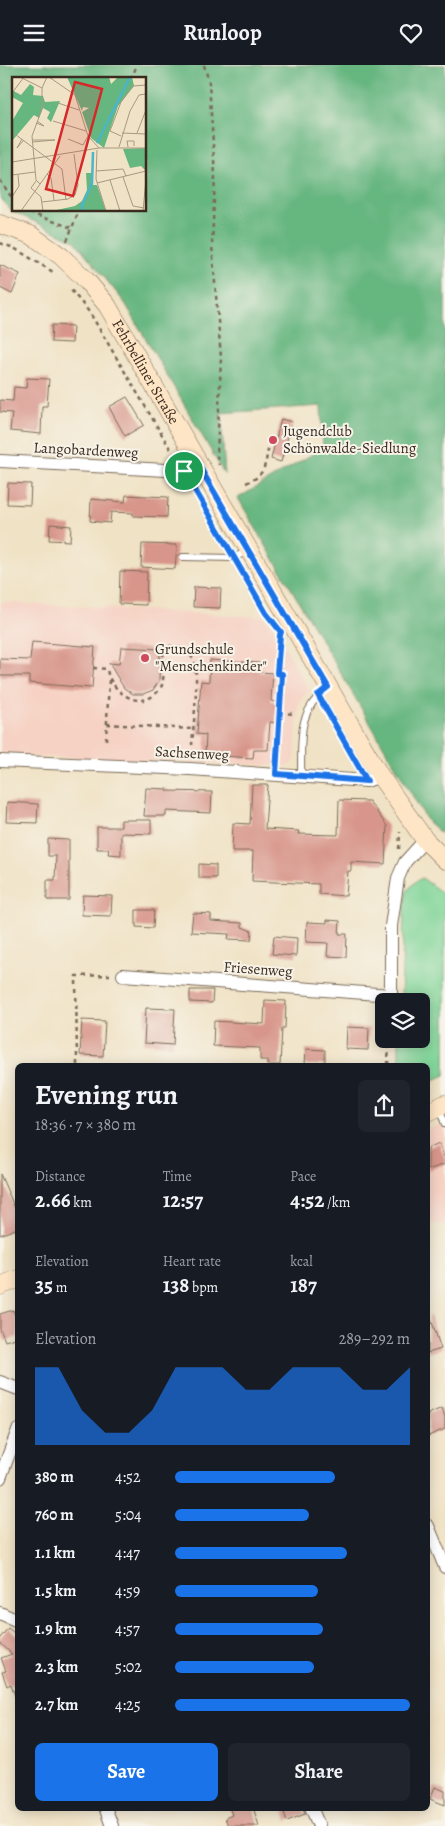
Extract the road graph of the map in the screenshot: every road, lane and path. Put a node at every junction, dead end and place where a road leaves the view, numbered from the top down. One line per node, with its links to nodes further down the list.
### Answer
1 (137, 65): 3 (path)
2 (204, 65): 15 (path)
3 (132, 77)
4 (0, 180): 5 (path)
5 (12, 198)
6 (25, 211): 9 (path)
7 (79, 211): 9 (path)
8 (0, 225): 11 (main road, Fehrbelliner Straße)
9 (72, 228): 11 (path)
10 (0, 243): 12 (path)
11 (61, 256): 17 (main road, Fehrbelliner Straße)
12 (58, 276)
13 (70, 288): 17 (path)
14 (270, 445): 18 (path)
15 (217, 456)
16 (0, 461): 17 (street, Langobardenweg)
17 (191, 468): 19 (main road, Fehrbelliner Straße)
18 (246, 483)
19 (249, 550): 20 (lane); 26 (main road, Fehrbelliner Straße)
20 (182, 557)
21 (257, 597): 22 (path)
22 (271, 619)
23 (286, 640): 27 (path)
24 (93, 668): 25 (path)
25 (109, 680): 29 (path); 30 (path)
26 (328, 687): 28 (lane); 36 (main road, Fehrbelliner Straße)
27 (280, 713): 28 (path); 34 (path)
28 (305, 714): 35 (lane)
29 (107, 724): 30 (path); 31 (path)
30 (193, 729): 32 (path)
31 (106, 740)
32 (192, 745)
33 (0, 761): 34 (street, Sachsenweg)
34 (276, 774): 35 (street, Sachsenweg)
35 (301, 775): 36 (street, Sachsenweg)
36 (380, 776): 37 (main road, Fehrbelliner Straße)
37 (425, 840): 38 (main road, Fehrbelliner Straße); 39 (street, Friesenweg)
38 (445, 860)
39 (123, 975): 41 (path)
40 (389, 1048): 42 (path)
41 (77, 1063)
42 (388, 1063)
43 (437, 1108): 44 (lane)
44 (445, 1124)
45 (15, 1280): 46 (main road)
46 (0, 1286)
47 (0, 1382): 48 (street)
48 (15, 1388)
49 (15, 1438): 50 (street)
50 (0, 1478)
51 (430, 1531): 52 (street)
52 (445, 1567)
53 (0, 1613): 54 (street)
54 (15, 1620)
55 (106, 1811): 57 (street)
56 (312, 1811): 58 (street)
57 (112, 1826)
58 (318, 1826)

